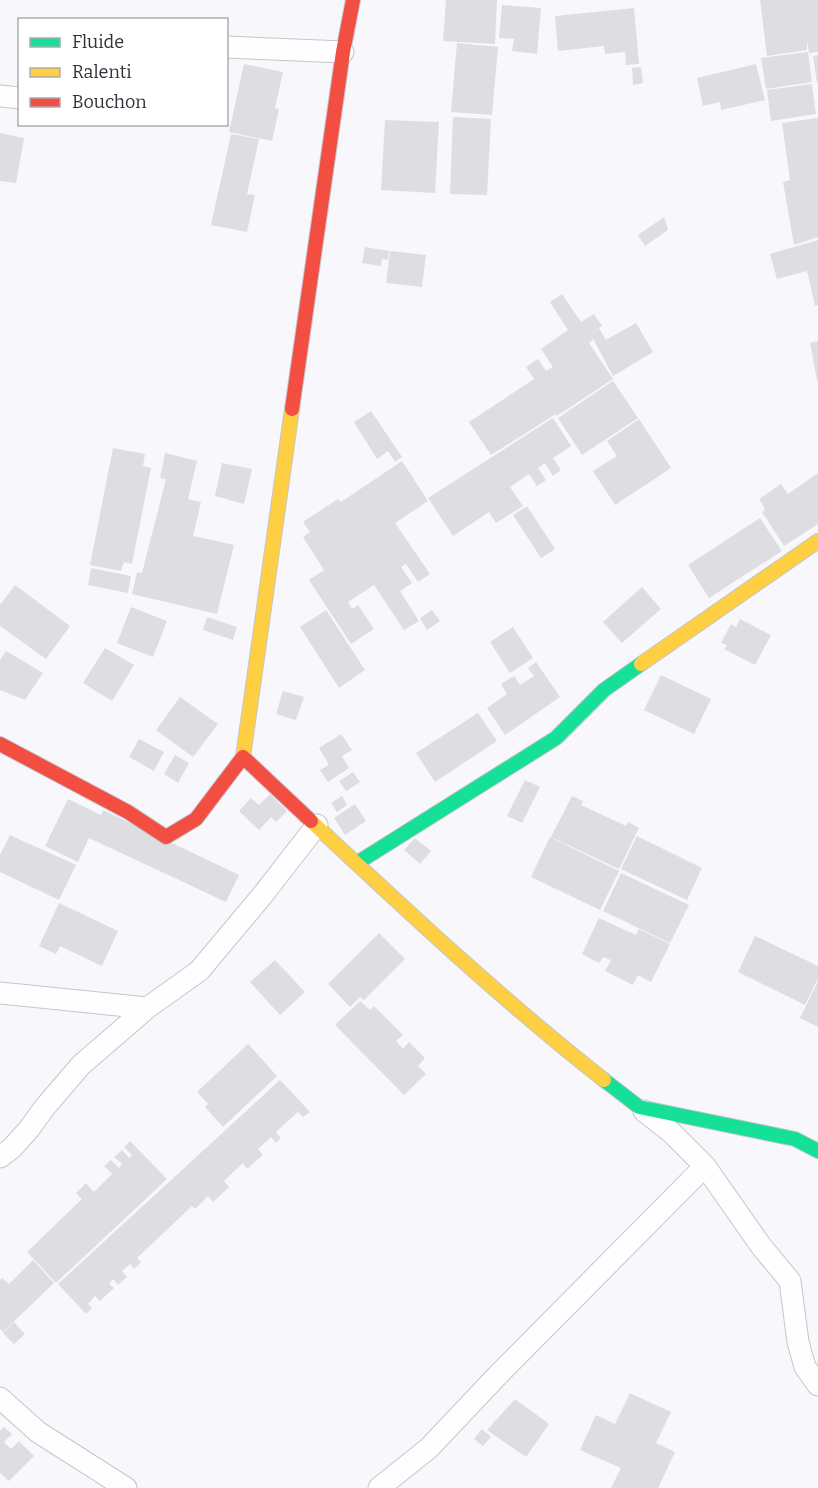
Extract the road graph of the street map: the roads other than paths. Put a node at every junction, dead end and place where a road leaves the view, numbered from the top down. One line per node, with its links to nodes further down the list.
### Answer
1 (353, 0): 3 (street)
2 (228, 47): 3 (street)
3 (343, 51): 8 (street)
4 (0, 96): 5 (street)
5 (18, 98)
6 (818, 541): 10 (street)
7 (0, 744): 8 (street)
8 (243, 757): 9 (street)
9 (317, 825): 10 (street); 12 (street)
10 (357, 863): 13 (street)
11 (0, 993): 12 (street)
12 (147, 1008): 17 (street)
13 (639, 1107): 15 (street); 18 (street)
14 (818, 1130): 15 (street)
15 (795, 1139): 16 (street)
16 (818, 1151)
17 (0, 1157)
18 (705, 1166): 19 (street); 22 (street)
19 (818, 1385)
20 (0, 1398): 21 (street)
21 (126, 1488)
22 (379, 1488)

